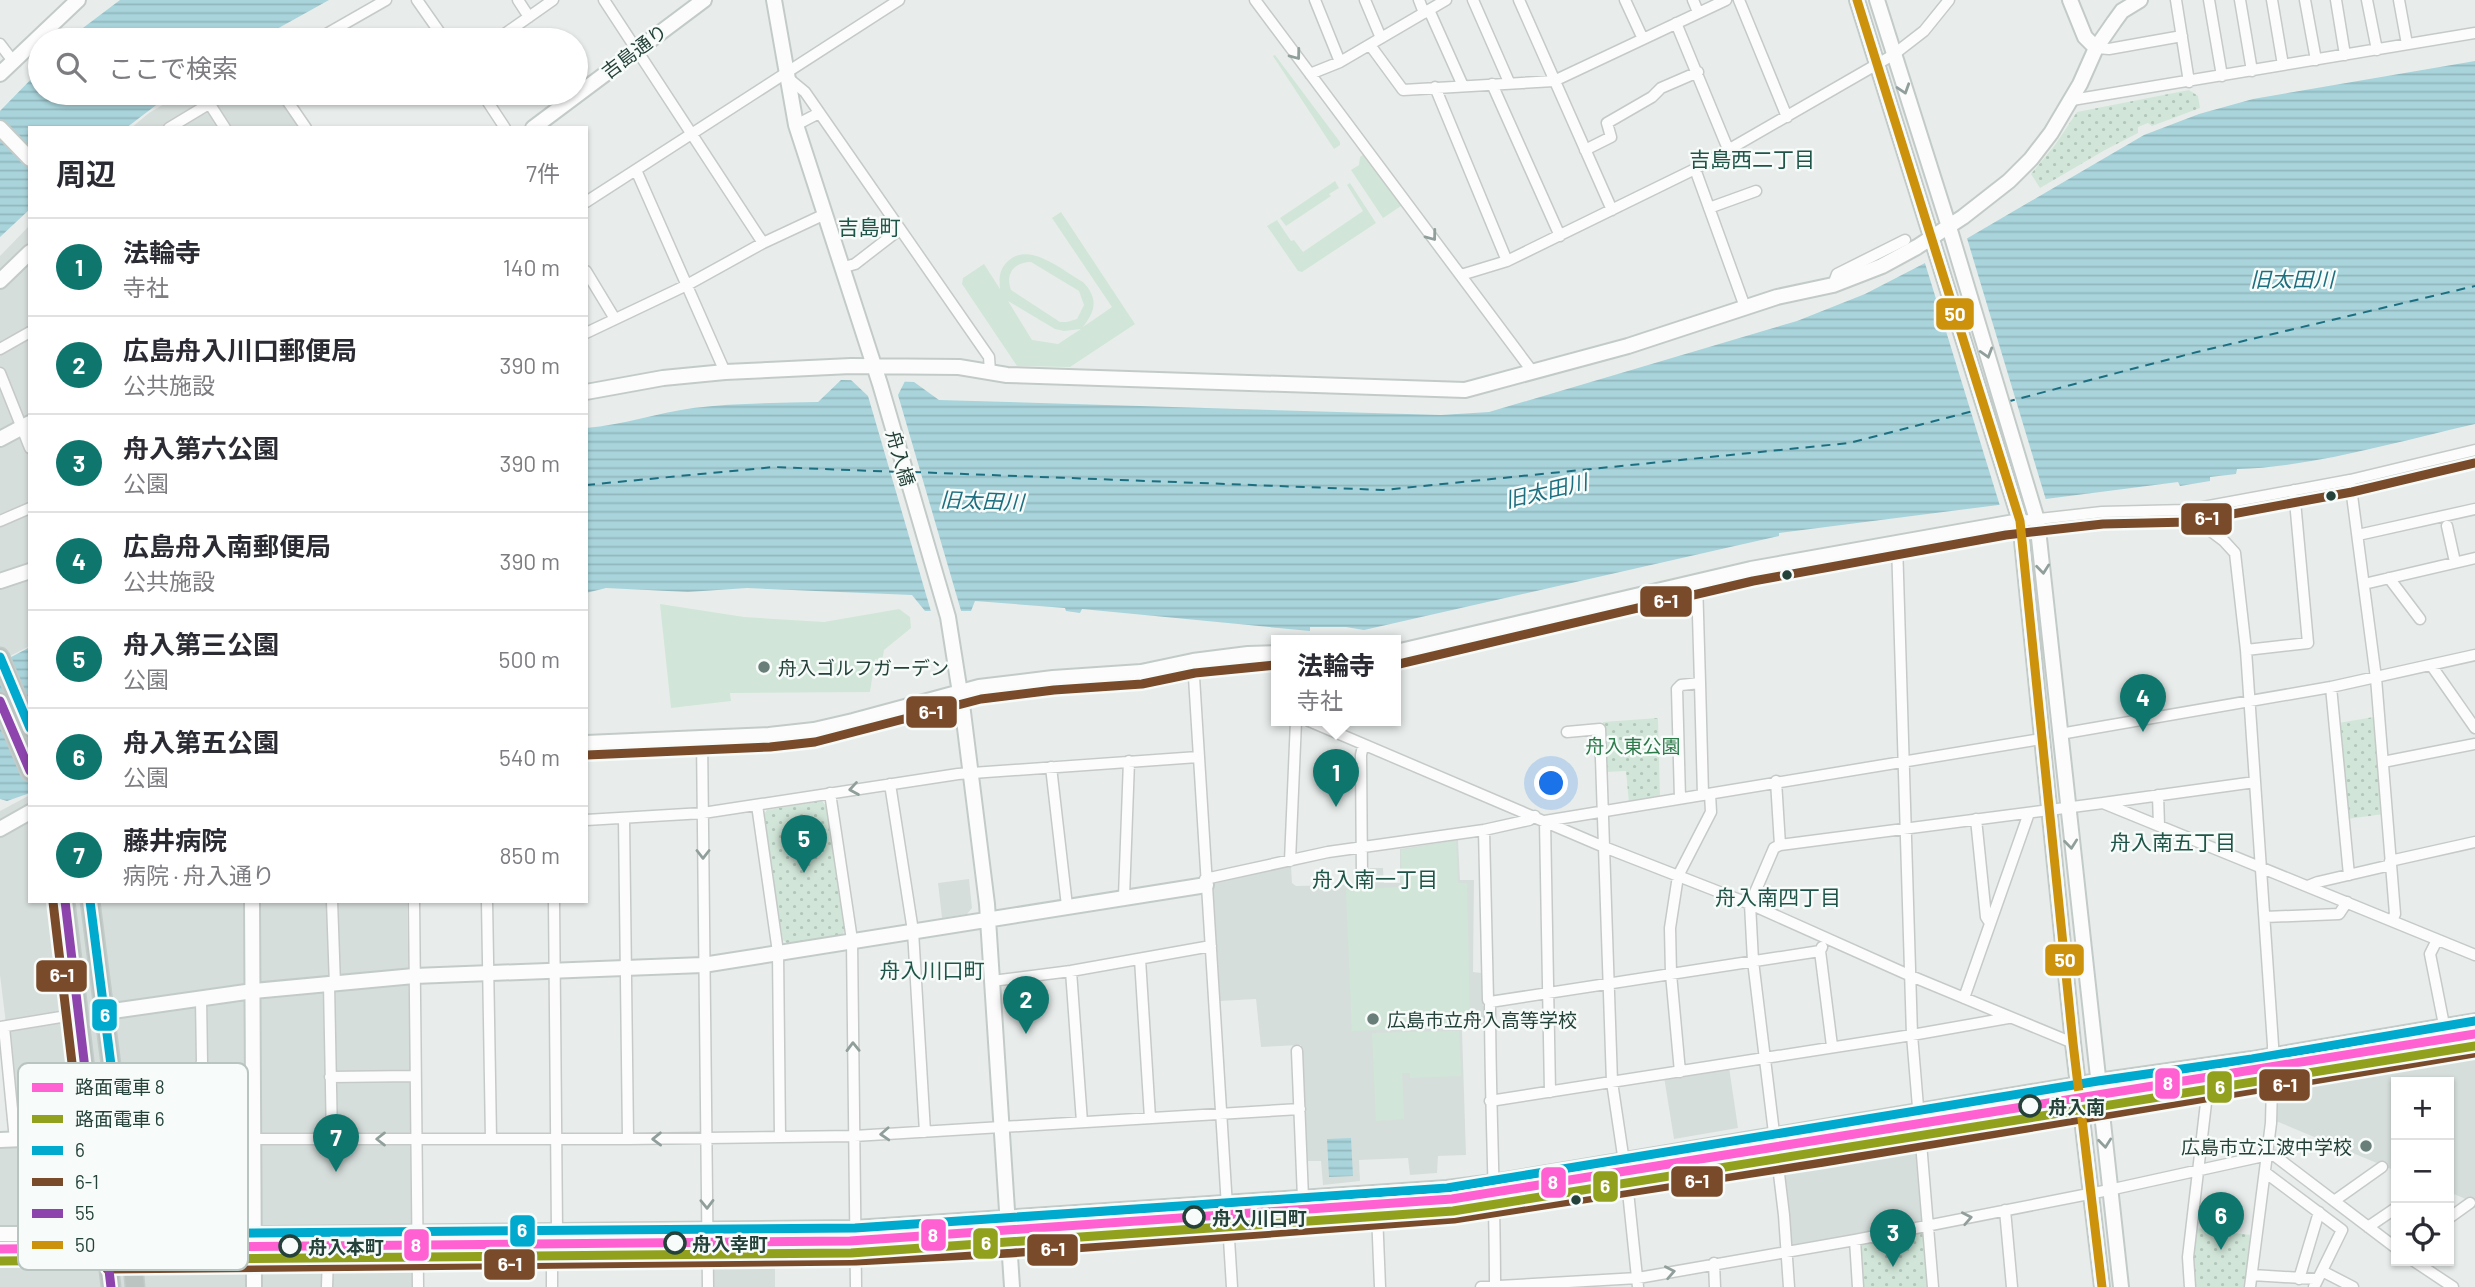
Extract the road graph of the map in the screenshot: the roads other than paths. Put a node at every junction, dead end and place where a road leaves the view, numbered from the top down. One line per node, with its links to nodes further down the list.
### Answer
1 (386, 0): 39 (street)
2 (417, 0): 40 (street)
3 (518, 0): 36 (street)
4 (553, 0): 36 (street)
5 (604, 0): 50 (street)
6 (704, 0): 50 (street, 吉島通り)
7 (774, 0): 64 (street, 舟入橋)
8 (899, 0): 64 (street)
9 (1255, 0): 63 (street, one-way to 63)
10 (1315, 0): 57 (street)
11 (1365, 0): 44 (street)
12 (1419, 0): 34 (street)
13 (1446, 0): 34 (street)
14 (1473, 0): 67 (street)
15 (1519, 0): 66 (street)
16 (1625, 0): 45 (street)
17 (1693, 0): 35 (street)
18 (1726, 0): 35 (street)
19 (1739, 0): 80 (street)
20 (1857, 0): 58 (street)
21 (1877, 0): 53 (street)
22 (1949, 0): 53 (street)
23 (2070, 0): 51 (street)
24 (2140, 0): 51 (street)
25 (2176, 0): 43 (street)
26 (2209, 0): 65 (street)
27 (2240, 0): 60 (street)
28 (2272, 0): 59 (street)
29 (2305, 0): 55 (street)
30 (2336, 0): 54 (street)
31 (2367, 0): 52 (street)
32 (2399, 0): 47 (street)
33 (73, 1): 38 (street)
34 (1427, 12): 44 (street); 71 (street)
35 (1698, 12): 37 (street)
36 (529, 17): 41 (street)
37 (1676, 23): 45 (street); 61 (street)
38 (46, 28)
39 (337, 28)
40 (437, 28)
41 (513, 28)
42 (2475, 33): 47 (street)
43 (2182, 36): 51 (street); 68 (street)
44 (1381, 37): 48 (street)
45 (1643, 39): 66 (street)
46 (0, 44): 56 (street)
47 (2407, 44): 52 (street)
48 (1370, 45): 57 (street); 72 (street)
49 (28, 46): 56 (street)
50 (636, 48): 70 (street, 吉島通り); 88 (street)
51 (2096, 48): 73 (street)
52 (2377, 50): 54 (street)
53 (1893, 55): 58 (street); 100 (street, one-way to 100)
54 (2345, 55): 55 (street)
55 (2316, 60): 59 (street)
56 (13, 61): 62 (street)
57 (1340, 62): 63 (street)
58 (1876, 65): 80 (street); 104 (street)
59 (2283, 65): 60 (street)
60 (2252, 71): 65 (street)
61 (1698, 72): 89 (street); 90 (street)
62 (0, 74)
63 (1310, 74): 109 (street, one-way to 109)
64 (786, 75): 79 (street); 81 (street, 舟入橋); 88 (street)
65 (2222, 76): 68 (street)
66 (1554, 81): 67 (street); 90 (street)
67 (1509, 82): 69 (street)
68 (2189, 82): 73 (street)
69 (1492, 84): 71 (street); 101 (street)
70 (588, 85)
71 (1463, 86): 72 (street)
72 (1435, 87): 106 (street)
73 (2072, 100): 100 (street)
74 (206, 105): 82 (street)
75 (210, 105): 83 (street)
76 (290, 105): 84 (street)
77 (490, 105): 85 (street)
78 (563, 105): 86 (street, 吉島通り)
79 (819, 113): 81 (street); 99 (street)
80 (1787, 117): 89 (street)
81 (796, 125): 98 (street, 舟入橋)
82 (172, 126)
83 (224, 126)
84 (305, 126)
85 (504, 126)
86 (536, 126)
87 (0, 128): 91 (street)
88 (692, 133): 93 (street); 103 (street)
89 (1728, 149): 92 (street)
90 (1585, 150): 97 (street)
91 (28, 157)
92 (1695, 169): 96 (street); 97 (street)
93 (636, 170): 95 (street); 111 (street)
94 (1756, 191): 96 (street)
95 (588, 201)
96 (1709, 208): 113 (street)
97 (1612, 211): 101 (street)
98 (823, 215): 103 (street); 107 (street, 舟入橋)
99 (899, 230): 107 (street); 120 (street)
100 (1951, 234): 104 (street); 132 (street, one-way to 132)
101 (1560, 236): 106 (street)
102 (1905, 240): 112 (street)
103 (763, 243): 111 (street)
104 (1934, 244): 112 (street); 134 (street)
105 (28, 254): 110 (street)
106 (1507, 261): 109 (street)
107 (841, 268): 122 (street, 舟入橋)
108 (588, 274): 114 (street)
109 (1461, 275): 118 (street)
110 (0, 281)
111 (687, 285): 114 (street); 119 (street)
112 (1833, 285): 113 (street)
113 (1745, 307): 118 (street)
114 (615, 319): 115 (street)
115 (588, 332)
116 (28, 333): 117 (street)
117 (0, 349)
118 (1532, 371): 120 (street)
119 (724, 372): 122 (street); 123 (street)
120 (990, 372): 122 (street)
121 (0, 373): 124 (street)
122 (876, 373): 156 (street, 舟入橋)
123 (588, 392)
124 (26, 425): 125 (street)
125 (0, 439)
126 (2475, 450): 127 (street)
127 (2350, 480): 128 (street); 136 (street)
128 (2294, 490): 131 (street); 146 (street)
129 (28, 509): 133 (street)
130 (2475, 509): 136 (street)
131 (2187, 510): 132 (street); 146 (street)
132 (2037, 520): 134 (street); 164 (street, one-way to 164)
133 (0, 521)
134 (2020, 521): 137 (street); 166 (street)
135 (2447, 526): 139 (street)
136 (2358, 535): 144 (street)
137 (1897, 543): 143 (street); 171 (street)
138 (2475, 558): 139 (street)
139 (2455, 562): 141 (street)
140 (28, 572): 142 (street)
141 (2389, 578): 144 (street); 145 (street)
142 (0, 581)
143 (1697, 581): 147 (street); 154 (street)
144 (2364, 584): 153 (street)
145 (2420, 619)
146 (2246, 650): 158 (street)
147 (1401, 651)
148 (1271, 653): 151 (street)
149 (2475, 655): 152 (street)
150 (0, 657): 159 (highway)
151 (1194, 661): 156 (street); 170 (street)
152 (2431, 665): 153 (street); 162 (street)
153 (2376, 678): 155 (street); 173 (street)
154 (1700, 684): 181 (street); 183 (street)
155 (2331, 687): 158 (street); 208 (street)
156 (960, 692): 165 (street); 176 (street, 舟入橋)
157 (0, 701): 174 (highway)
158 (2249, 702): 164 (street); 178 (street)
159 (28, 724)
160 (1296, 726): 205 (street)
161 (1320, 726): 169 (street)
162 (2475, 728)
163 (1567, 732): 187 (street)
164 (2060, 734): 186 (street)
165 (702, 737): 167 (street); 190 (street)
166 (2041, 739): 171 (street); 188 (street)
167 (588, 743)
168 (2475, 744): 173 (street)
169 (1363, 746): 192 (street); 204 (street)
170 (1198, 757): 172 (street); 211 (street)
171 (1905, 760): 177 (street); 198 (street)
172 (1129, 761): 175 (street); 213 (street)
173 (2384, 762): 206 (street)
174 (28, 767)
175 (1051, 767): 176 (street); 223 (street)
176 (970, 773): 179 (street); 225 (street, 舟入橋)
177 (1776, 781): 181 (street); 202 (street)
178 (2255, 782): 182 (street); 207 (street)
179 (890, 784): 180 (street, one-way to 180); 228 (street)
180 (830, 793): 185 (street); 230 (street)
181 (1707, 794): 183 (street); 209 (street)
182 (2158, 795): 184 (street); 197 (street)
183 (1679, 798): 187 (street)
184 (2103, 803): 186 (street); 197 (street)
185 (757, 805): 190 (street); 234 (street)
186 (2067, 807): 188 (street); 275 (street, one-way to 275)
187 (1603, 810): 196 (street); 203 (street)
188 (2049, 810): 191 (street); 262 (street)
189 (28, 813): 199 (street)
190 (703, 813): 193 (street); 238 (street, one-way to 238)
191 (2029, 813): 194 (street); 227 (street)
192 (1535, 816): 196 (street); 200 (street)
193 (624, 818): 195 (street); 239 (street)
194 (1976, 819): 198 (street); 227 (street)
195 (588, 820)
196 (1545, 821): 203 (street); 250 (street)
197 (2160, 826): 207 (street)
198 (1907, 827): 202 (street); 245 (street)
199 (0, 829)
200 (1484, 830): 204 (street); 253 (street)
201 (2475, 842): 206 (street)
202 (1780, 845): 222 (street)
203 (1604, 847): 209 (street); 247 (street)
204 (1361, 849): 205 (street); 210 (street)
205 (1290, 861): 211 (street)
206 (2390, 863): 208 (street); 226 (street)
207 (2262, 868): 212 (street); 224 (street)
208 (2349, 874): 212 (street)
209 (1678, 876): 222 (street); 243 (street)
210 (1362, 879)
211 (1206, 882): 213 (street); 232 (street)
212 (2308, 886): 214 (street)
213 (1124, 897): 223 (street)
214 (2347, 902): 224 (street); 226 (street)
215 (65, 903): 255 (highway)
216 (90, 903): 254 (highway)
217 (252, 903): 249 (street)
218 (332, 903): 248 (street)
219 (414, 903): 244 (street)
220 (487, 903): 242 (street)
221 (554, 903): 240 (street)
222 (1749, 904): 229 (street); 237 (street)
223 (1067, 906): 225 (street)
224 (2265, 917): 266 (street)
225 (989, 919): 228 (street); 246 (street, 舟入橋)
226 (2392, 920): 231 (street)
227 (1990, 923): 251 (street)
228 (913, 931): 230 (street); 289 (street)
229 (1825, 938): 233 (street); 245 (street)
230 (852, 940): 234 (street); 291 (street, one-way to 230)
231 (2437, 940): 235 (street); 259 (street)
232 (1211, 946): 236 (street); 285 (street)
233 (1820, 951): 237 (street); 264 (street)
234 (778, 952): 238 (street); 293 (street)
235 (2475, 956)
236 (1140, 959): 241 (street); 286 (street)
237 (1753, 961): 243 (street); 267 (street)
238 (702, 965): 239 (street); 295 (street)
239 (626, 969): 240 (street); 301 (street)
240 (554, 971): 242 (street); 294 (street)
241 (1071, 971): 246 (street); 287 (street)
242 (488, 974): 244 (street); 300 (street)
243 (1671, 974): 247 (street); 271 (street)
244 (414, 976): 248 (street); 273 (street)
245 (1911, 976): 251 (street); 260 (street)
246 (992, 981): 288 (street, 舟入橋)
247 (1607, 983): 250 (street); 276 (street)
248 (332, 985): 249 (street); 274 (street)
249 (253, 991): 252 (street); 297 (street)
250 (1550, 992): 253 (street); 279 (street)
251 (1964, 998): 256 (street)
252 (201, 999): 254 (street); 270 (street)
253 (1490, 1002): 280 (street)
254 (106, 1012): 269 (highway)
255 (79, 1014): 258 (street); 268 (highway)
256 (2010, 1017): 260 (street); 262 (street)
257 (2475, 1021): 259 (street)
258 (2, 1027): 302 (street)
259 (2444, 1027): 263 (street); 266 (street)
260 (1912, 1035): 264 (street); 284 (street)
261 (2475, 1041): 263 (street)
262 (2073, 1043): 277 (street)
263 (2448, 1045): 272 (street)
264 (1832, 1046): 267 (street)
265 (1297, 1051): 283 (street)
266 (2272, 1056): 272 (street); 275 (street)
267 (1763, 1058): 271 (street); 292 (street)
268 (85, 1063)
269 (112, 1063)
270 (202, 1063)
271 (1680, 1072): 276 (street)
272 (2271, 1074): 278 (street); 303 (street)
273 (415, 1076): 274 (street); 299 (street)
274 (330, 1077): 298 (street)
275 (2098, 1081): 277 (street); 281 (street)
276 (1612, 1082): 279 (street); 305 (street)
277 (2078, 1085): 282 (street); 284 (street)
278 (2208, 1086): 281 (street); 307 (street)
279 (1550, 1092): 280 (street)
280 (1490, 1101): 309 (street)
281 (2101, 1104): 282 (street); 311 (street, one-way to 311)
282 (2080, 1107): 290 (street); 312 (street)
283 (1300, 1109): 285 (street); 313 (street)
284 (1917, 1112): 290 (street); 292 (street)
285 (1220, 1115): 286 (street); 315 (street)
286 (1150, 1118): 287 (street)
287 (1082, 1122): 288 (street)
288 (1002, 1127): 289 (street); 323 (street, 舟入橋)
289 (925, 1132): 291 (street, one-way to 291)
290 (1919, 1133): 304 (street); 324 (street)
291 (854, 1136): 293 (street); 328 (street)
292 (1773, 1136): 304 (street); 305 (street)
293 (780, 1137): 295 (street)
294 (556, 1138): 300 (street); 301 (street); 329 (street)
295 (707, 1138): 301 (street, one-way to 301); 327 (street, one-way to 327)
296 (248, 1139): 297 (street)
297 (255, 1139): 298 (street); 334 (street)
298 (332, 1139): 299 (street, one-way to 298)
299 (417, 1139): 300 (street); 330 (street)
300 (491, 1139)
301 (628, 1139)
302 (8, 1140)
303 (2267, 1155): 307 (street); 308 (street); 314 (street)
304 (1776, 1157): 310 (street); 341 (street)
305 (1624, 1160): 309 (street); 310 (street)
306 (2382, 1167): 314 (street)
307 (2199, 1171): 311 (street); 372 (street)
308 (2266, 1173): 320 (street); 350 (street)
309 (1494, 1182): 313 (street); 316 (street)
310 (1627, 1182): 316 (street); 353 (street)
311 (2109, 1190): 312 (street); 371 (street)
312 (2091, 1194): 318 (street); 370 (street)
313 (1303, 1198): 315 (street)
314 (2334, 1201): 326 (street)
315 (1225, 1202): 323 (street); 325 (street)
316 (1494, 1202): 321 (street); 354 (street)
317 (2470, 1203): 322 (street)
318 (2005, 1210): 324 (street, one-way to 318); 369 (street)
319 (2391, 1211): 326 (street)
320 (2319, 1212): 351 (street); 352 (street)
321 (1377, 1213): 325 (street); 363 (street)
322 (2454, 1214)
323 (1007, 1219): 328 (street); 336 (street, 舟入橋)
324 (1929, 1225): 335 (street); 368 (street)
325 (1227, 1226): 336 (street); 362 (street)
326 (2368, 1227): 337 (street)
327 (708, 1228): 328 (street); 329 (street); 340 (street)
328 (855, 1228): 338 (street)
329 (557, 1231): 330 (street); 339 (street)
330 (418, 1233): 334 (street); 342 (street)
331 (0, 1234): 332 (street)
332 (18, 1234)
333 (248, 1234): 334 (street)
334 (255, 1234): 344 (street)
335 (1855, 1240): 341 (street); 367 (street)
336 (1009, 1241): 338 (street); 361 (street, 舟入橋)
337 (2391, 1244)
338 (855, 1249): 340 (street); 360 (street)
339 (553, 1251): 340 (street); 342 (street); 358 (street)
340 (708, 1251): 359 (street)
341 (1787, 1252): 348 (street); 366 (street)
342 (418, 1253): 345 (street); 357 (street)
343 (248, 1255): 344 (street)
344 (254, 1255): 345 (street); 355 (street)
345 (328, 1255): 356 (street)
346 (0, 1258): 347 (street)
347 (18, 1258)
348 (1714, 1263): 353 (street, one-way to 348); 365 (street)
349 (2422, 1266): 375 (street)
350 (2252, 1275): 351 (street); 373 (street)
351 (2299, 1279): 352 (street)
352 (2318, 1279): 374 (street)
353 (1638, 1282): 354 (street)
354 (1495, 1286): 364 (street)
355 (254, 1287)
356 (327, 1287)
357 (418, 1287)
358 (552, 1287)
359 (708, 1287)
360 (856, 1287)
361 (1012, 1287)
362 (1232, 1287)
363 (1380, 1287)
364 (1480, 1287)
365 (1715, 1287)
366 (1789, 1287)
367 (1858, 1287)
368 (1933, 1287)
369 (2012, 1287)
370 (2102, 1287)
371 (2120, 1287)
372 (2190, 1287)
373 (2250, 1287)
374 (2353, 1287)
375 (2453, 1287)

